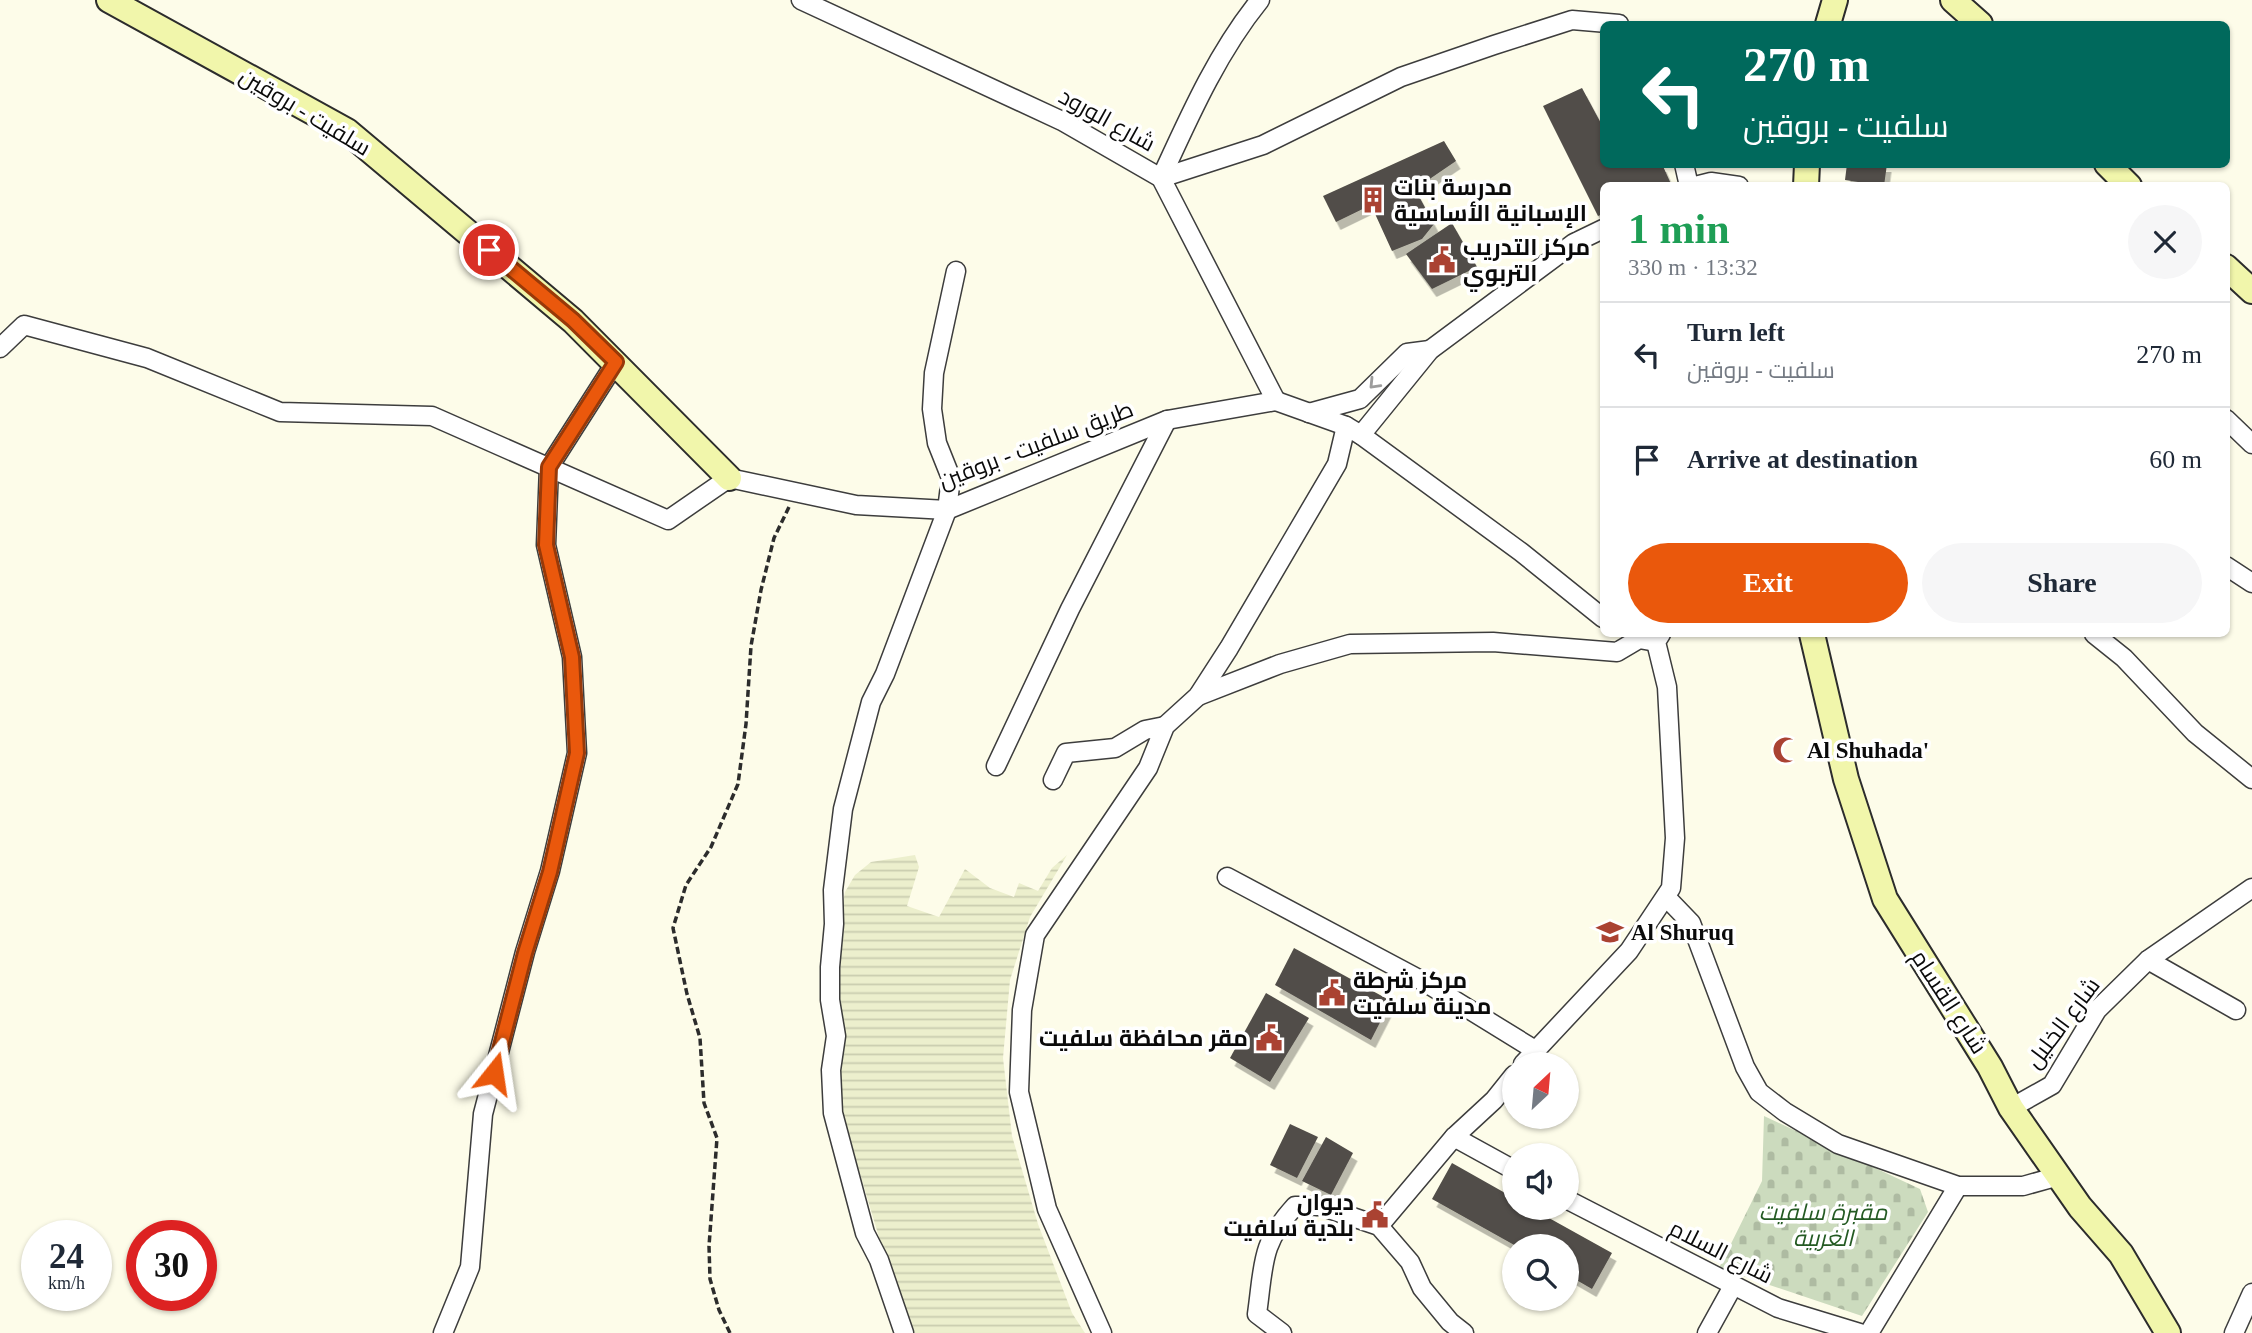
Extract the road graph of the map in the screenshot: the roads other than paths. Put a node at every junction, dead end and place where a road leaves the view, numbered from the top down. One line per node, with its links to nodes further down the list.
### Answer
1 (109, 0): 26 (main road, سلفيت - بروقين)
2 (802, 0): 15 (street, شارع الورود)
3 (1260, 0): 15 (street)
4 (1835, 0): 8 (main road)
5 (1849, 0): 9 (main road)
6 (1937, 0): 10 (main road)
7 (1953, 0): 11 (main road)
8 (1829, 21)
9 (1843, 21)
10 (1962, 21)
11 (1977, 21)
12 (1600, 22): 15 (street)
13 (2111, 168): 16 (main road)
14 (2126, 168): 17 (main road)
15 (1160, 178): 27 (street, شارع الورود)
16 (2125, 182)
17 (2139, 182)
18 (1600, 230): 25 (street)
19 (956, 271): 35 (street)
20 (2230, 271): 22 (main road)
21 (2230, 285): 23 (main road)
22 (2252, 291)
23 (2252, 305)
24 (0, 348): 33 (street)
25 (1430, 350): 28 (street, one-way to 28); 31 (street)
26 (616, 362): 33 (street); 34 (main road, سلفيت - بروقين)
27 (1276, 401): 28 (street); 29 (street, طريق سلفيت - بروقين)
28 (1309, 413): 31 (street)
29 (1167, 420): 35 (street, طريق سلفيت - بروقين); 46 (street)
30 (2230, 423): 32 (street)
31 (1353, 430): 38 (street); 44 (street)
32 (2252, 444)
33 (549, 467): 34 (street); 67 (street)
34 (729, 478): 35 (street, طريق سلفيت - بروقين)
35 (947, 510): 68 (street)
36 (2230, 569): 37 (street)
37 (2252, 583)
38 (1600, 616)
39 (1646, 637): 44 (street); 52 (street)
40 (1802, 637): 61 (main road, شارع القسام)
41 (1813, 637): 58 (main road, شارع القسام)
42 (2098, 637): 48 (street)
43 (2109, 637): 47 (street)
44 (1198, 695): 45 (street)
45 (1164, 726): 49 (street); 69 (street)
46 (996, 766)
47 (2252, 770)
48 (2252, 779)
49 (1054, 780)
50 (1227, 877): 55 (street)
51 (2252, 888): 53 (street, شارع الخليل)
52 (1666, 897): 56 (street); 62 (street)
53 (2148, 960): 54 (street); 58 (street, شارع الخليل)
54 (2236, 1010)
55 (1522, 1052)
56 (1534, 1052)
57 (1502, 1090): 59 (street)
58 (2011, 1108): 61 (main road, شارع القسام)
59 (1454, 1137): 60 (street); 64 (street)
60 (1502, 1163)
61 (2054, 1177): 62 (street); 75 (main road, شارع القسام); 76 (main road, شارع القسام)
62 (1958, 1186): 74 (street)
63 (1579, 1206): 65 (street, شارع السلام)
64 (1379, 1226): 70 (street); 71 (street)
65 (1733, 1286): 72 (street); 73 (street, شارع السلام)
66 (2252, 1293): 77 (street)
67 (443, 1333)
68 (904, 1333)
69 (1102, 1333)
70 (1282, 1333)
71 (1464, 1333)
72 (1707, 1333)
73 (1860, 1333)
74 (1869, 1333)
75 (2156, 1333)
76 (2168, 1333)
77 (2234, 1333)

